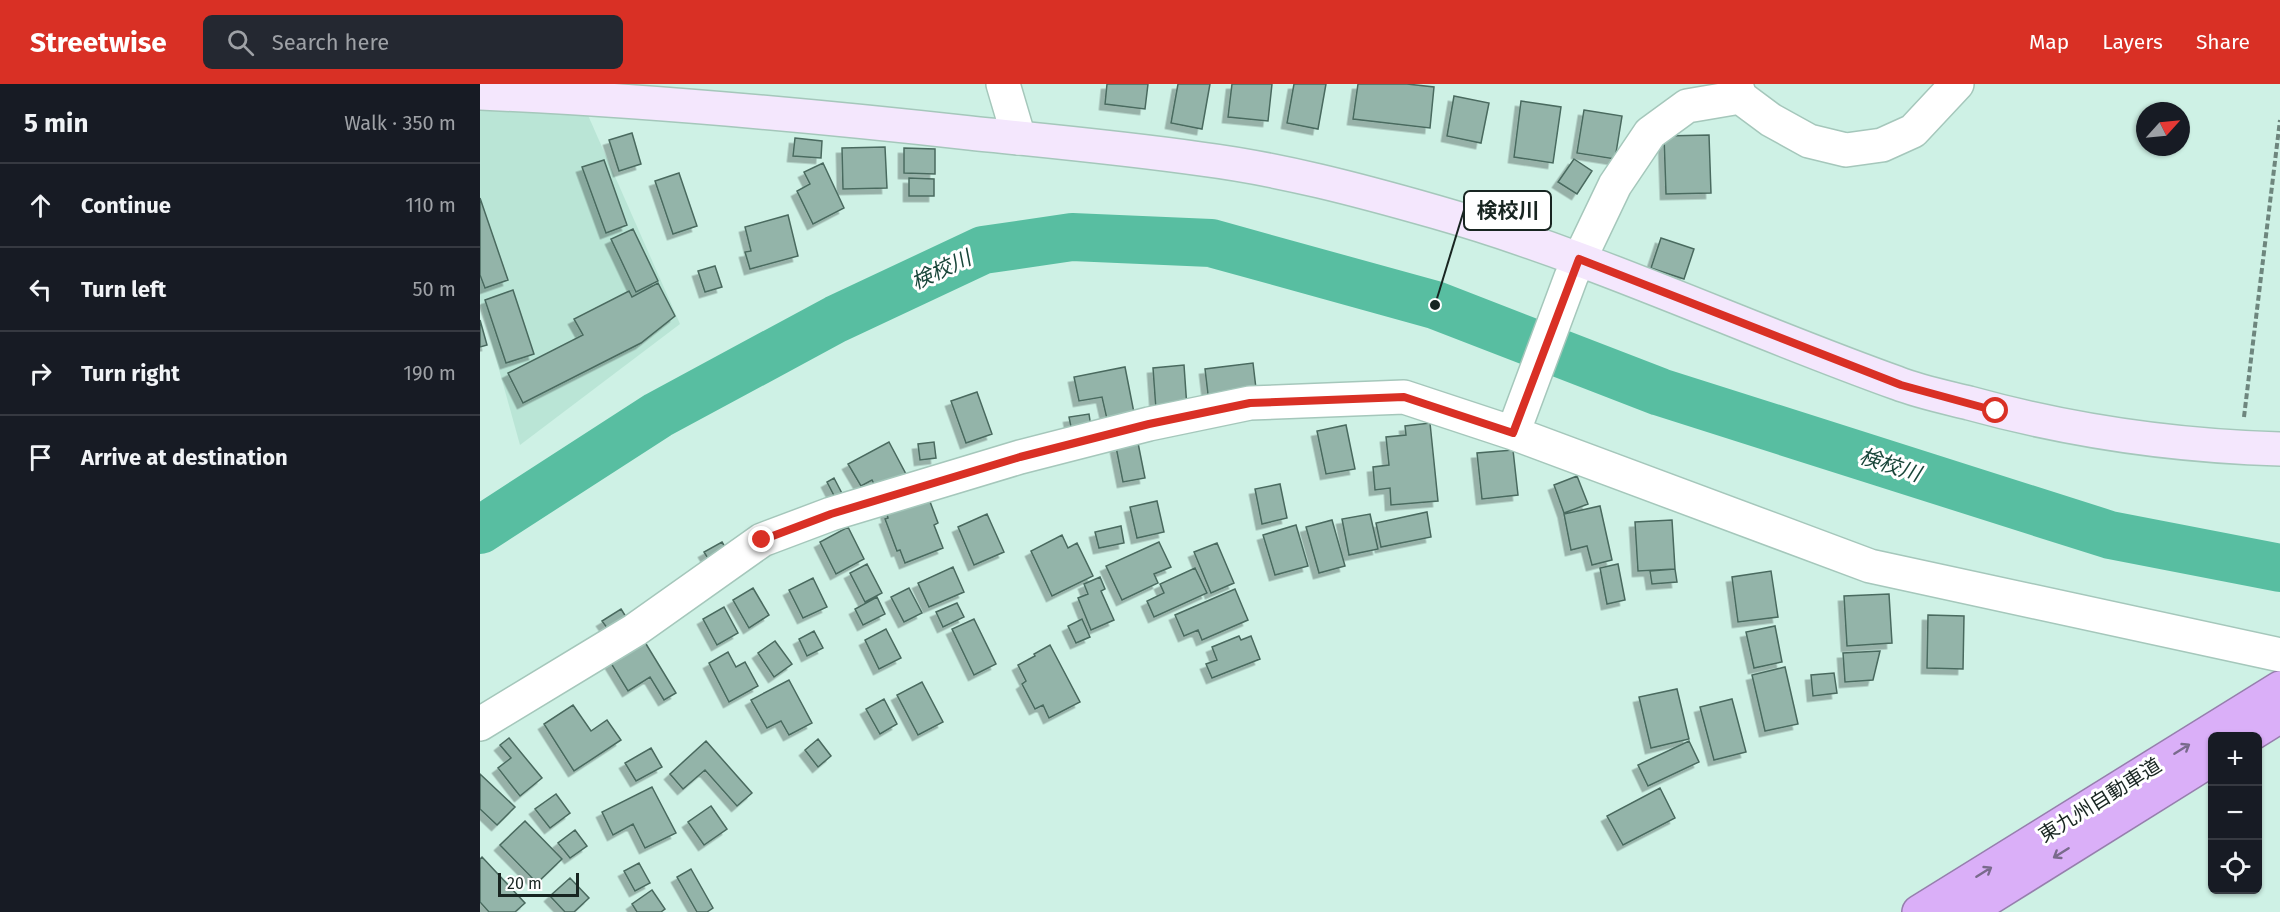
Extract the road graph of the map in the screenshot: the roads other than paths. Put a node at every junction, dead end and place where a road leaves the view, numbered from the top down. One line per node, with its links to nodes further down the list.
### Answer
1 (1003, 84): 5 (street)
2 (1957, 84): 3 (street)
3 (1738, 91): 6 (street)
4 (480, 93): 5 (street)
5 (1019, 138): 6 (street)
6 (1575, 268): 7 (street); 8 (street)
7 (1517, 422): 9 (street); 12 (street)
8 (2280, 449)
9 (2280, 655)
10 (2280, 688): 15 (highway, 東九州自動車道, one-way to 10)
11 (2280, 716): 13 (highway)
12 (480, 724)
13 (2254, 732)
14 (2208, 761): 15 (highway, 東九州自動車道)
15 (2104, 812): 16 (highway, 東九州自動車道, one-way to 15); 17 (highway, 東九州自動車道, one-way to 17)
16 (1919, 912)
17 (1967, 912)

